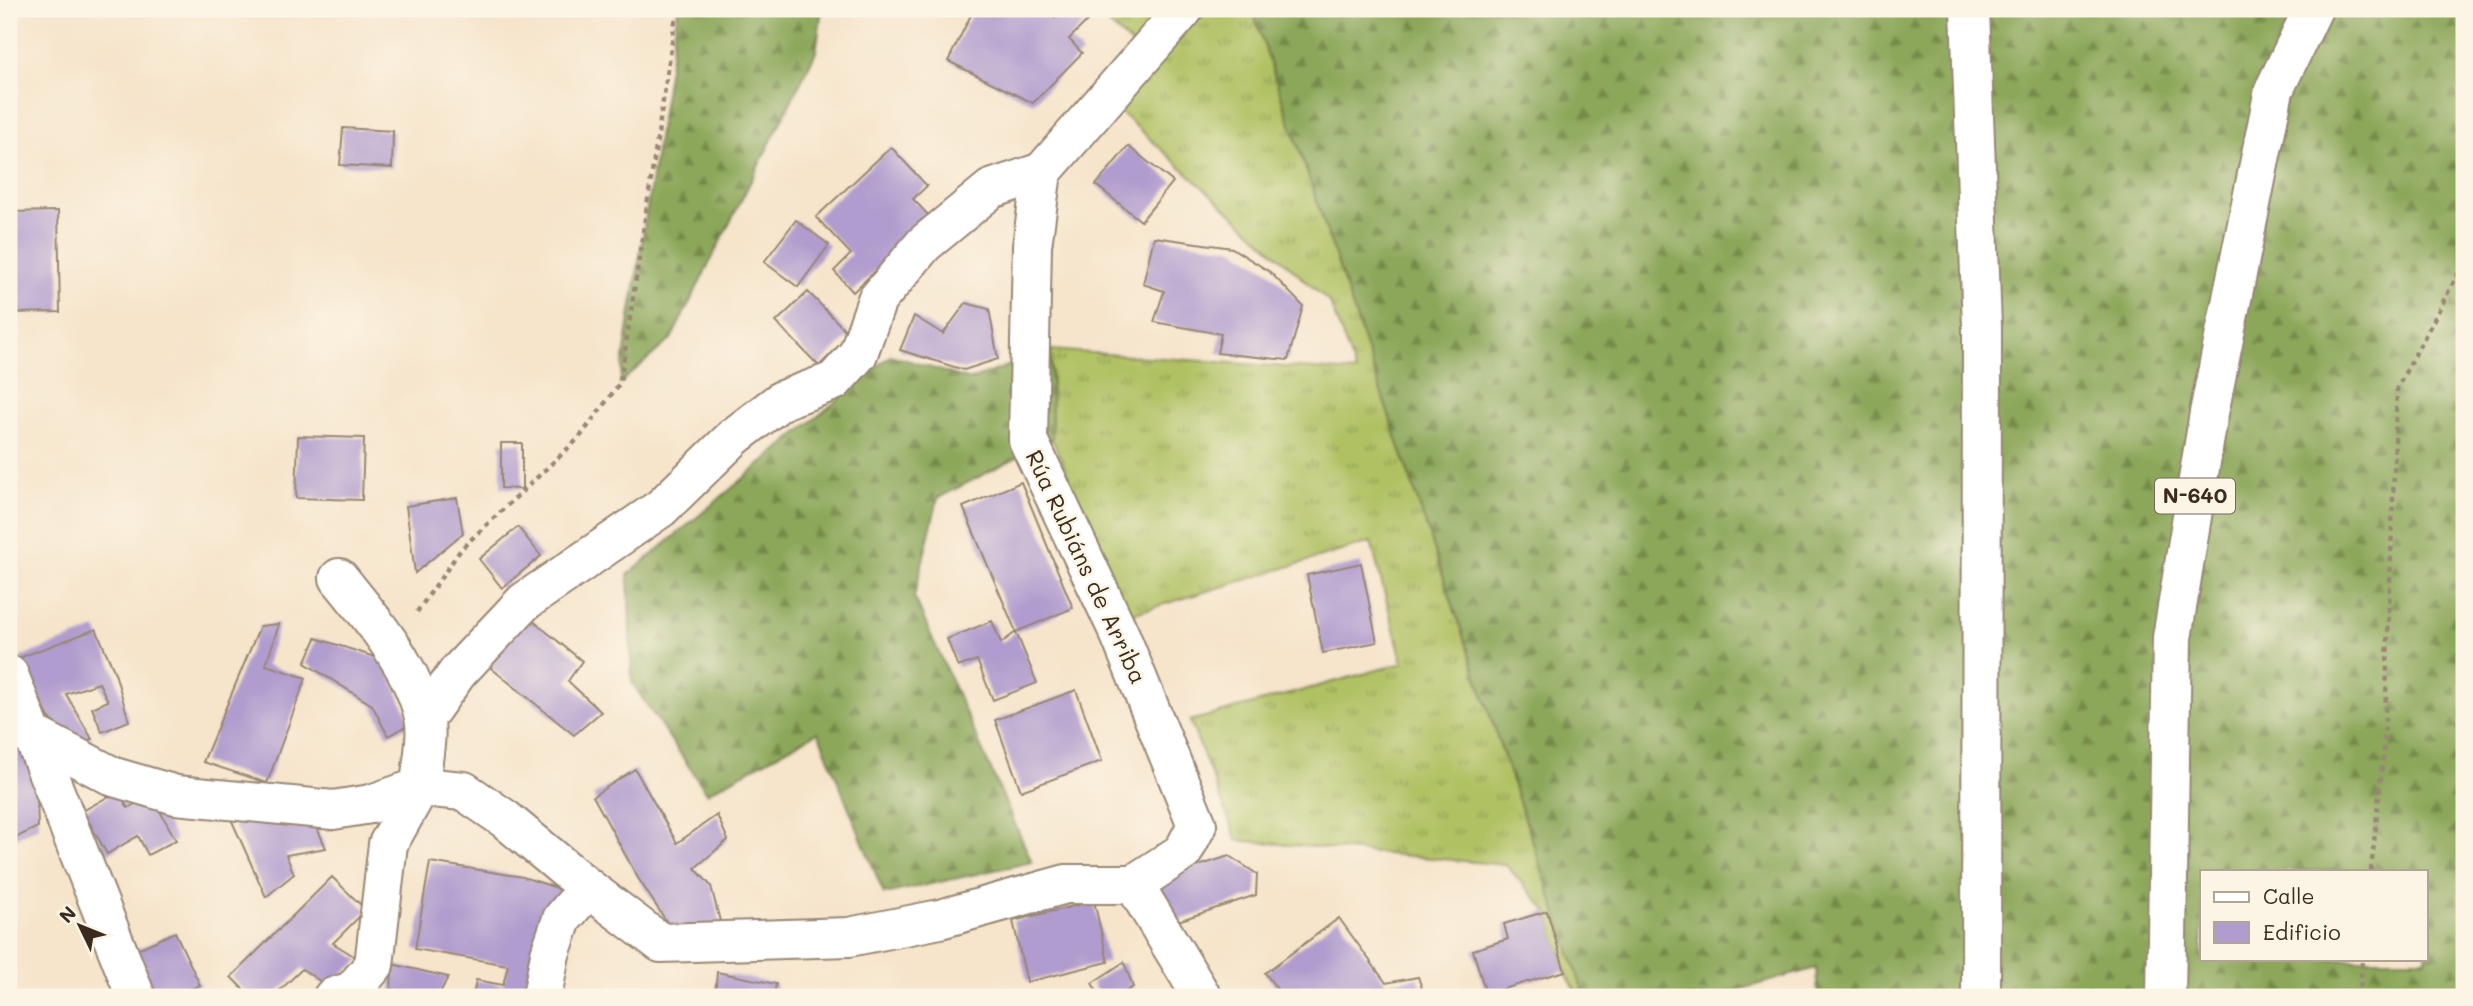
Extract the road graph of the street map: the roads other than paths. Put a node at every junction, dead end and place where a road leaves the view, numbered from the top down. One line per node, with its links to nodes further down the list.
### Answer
1 (1184, 9): 4 (main road)
2 (1970, 9): 16 (main road)
3 (2313, 9): 17 (main road, N-640)
4 (1042, 172): 7 (main road); 10 (main road, Rúa Rubiáns de Arriba)
5 (340, 578): 7 (main road)
6 (9, 676): 8 (main road)
7 (425, 718): 9 (main road)
8 (19, 732): 9 (main road); 13 (main road)
9 (420, 788): 11 (main road); 12 (main road)
10 (1134, 884): 11 (main road); 15 (main road)
11 (588, 888): 14 (main road)
12 (358, 992)
13 (136, 997)
14 (542, 997)
15 (1202, 997)
16 (1981, 997)
17 (2166, 997)

